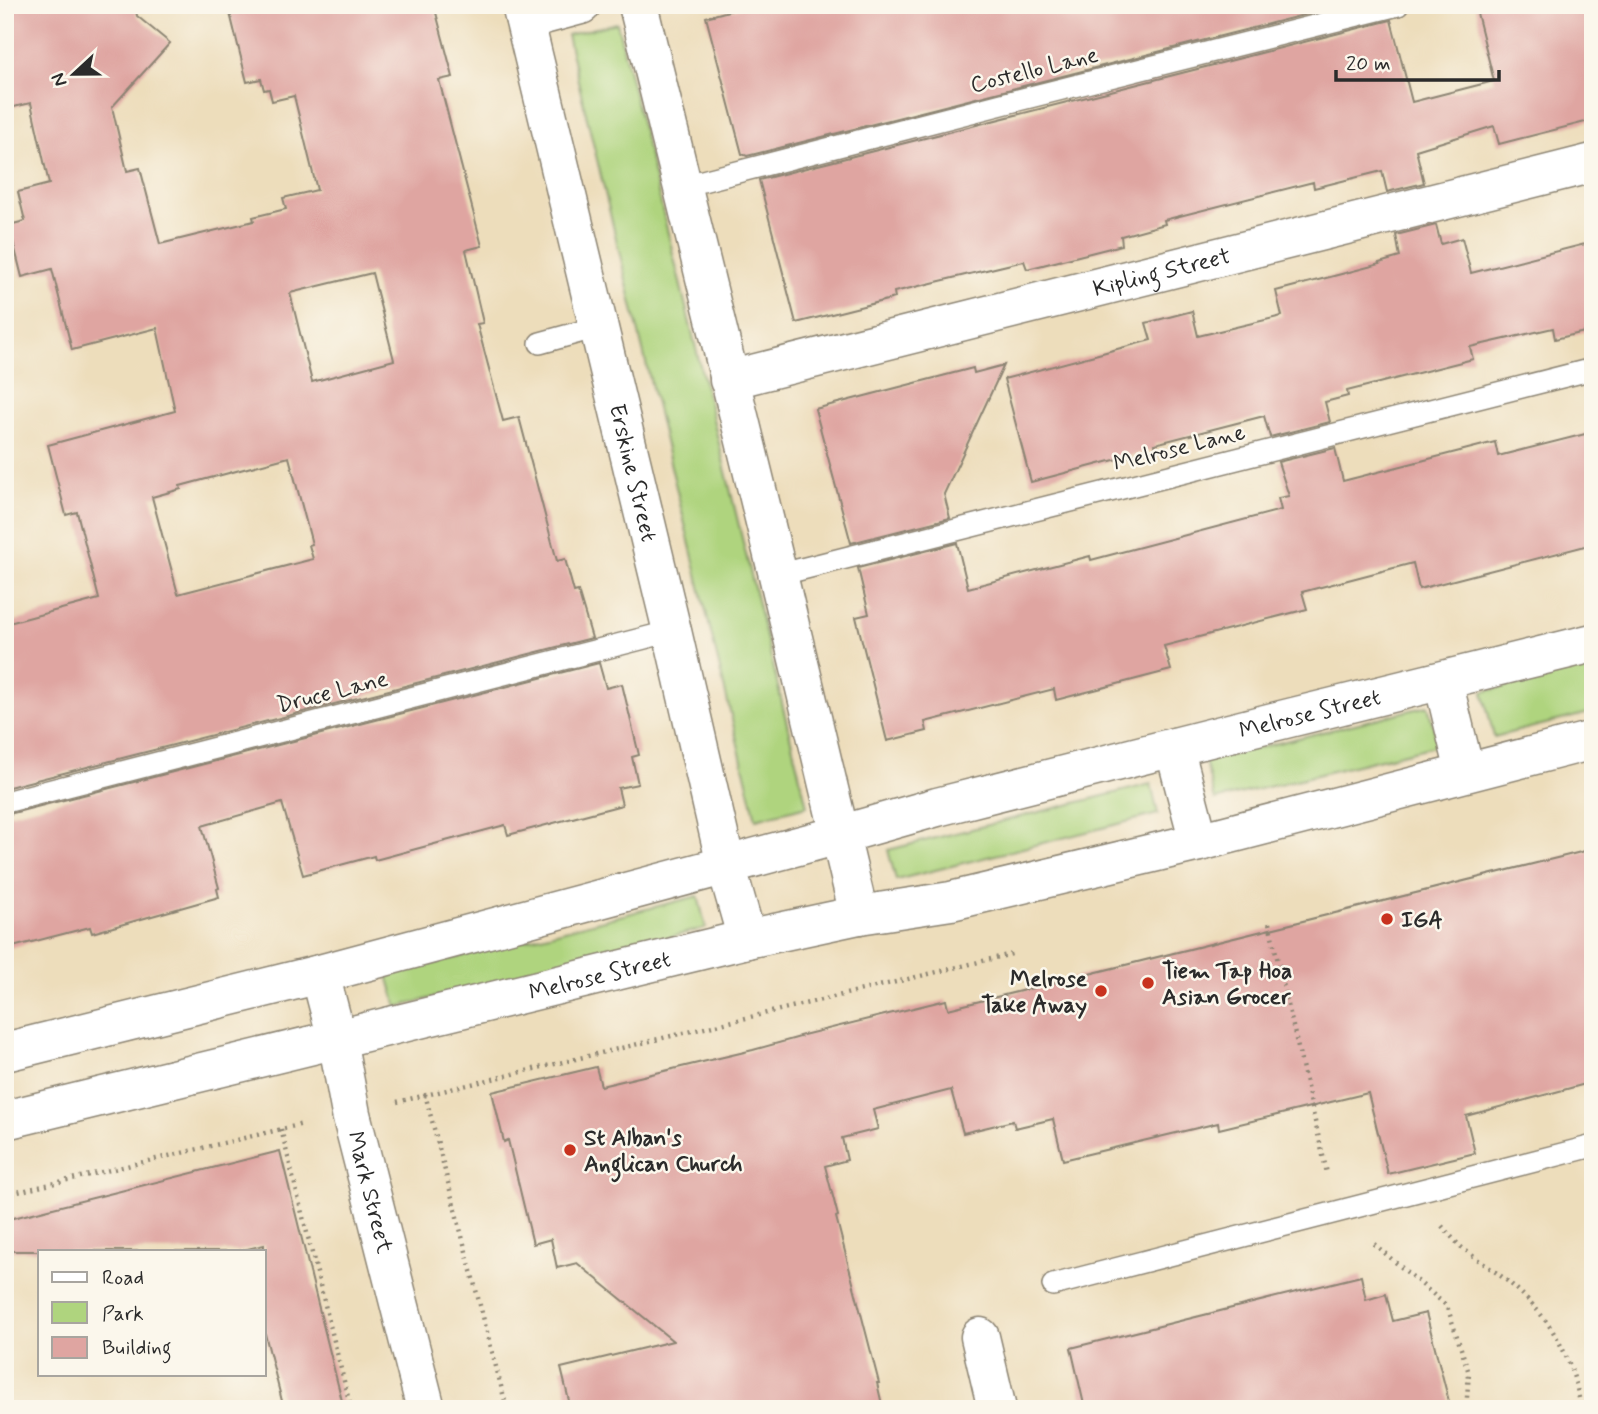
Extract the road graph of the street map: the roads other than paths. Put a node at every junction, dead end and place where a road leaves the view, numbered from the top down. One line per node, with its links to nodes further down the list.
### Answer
1 (581, 5): 4 (street)
2 (638, 5): 6 (street)
3 (1398, 5): 6 (lane, Costello Lane)
4 (523, 12): 7 (street, Erskine Street)
5 (1593, 163): 10 (street, Kipling Street)
6 (683, 186): 10 (street)
7 (598, 327): 8 (lane); 12 (street, Erskine Street)
8 (540, 343)
9 (1593, 369): 11 (lane, Melrose Lane)
10 (729, 380): 11 (street)
11 (778, 575): 19 (street)
12 (671, 631): 18 (lane, Druce Lane); 21 (street, Erskine Street)
13 (1593, 643): 14 (street, Melrose Street)
14 (1443, 681): 16 (street, Melrose Street); 17 (street)
15 (1593, 740): 17 (street, Melrose Street)
16 (1174, 747): 19 (street, Melrose Street); 20 (street)
17 (1465, 772): 20 (street, Melrose Street)
18 (5, 802)
19 (839, 835): 21 (street, Melrose Street); 22 (street)
20 (1199, 842): 22 (street, Melrose Street)
21 (726, 865): 23 (street, Erskine Street); 24 (street, Melrose Street)
22 (859, 915): 23 (street, Melrose Street)
23 (747, 939): 25 (street, Melrose Street)
24 (320, 974): 25 (street, Mark Street); 26 (street, Melrose Street)
25 (337, 1039): 27 (street, Melrose Street); 31 (street, Mark Street)
26 (5, 1052)
27 (5, 1119)
28 (1593, 1146): 29 (lane)
29 (1053, 1285)
30 (980, 1337): 32 (street)
31 (426, 1409)
32 (997, 1409)

